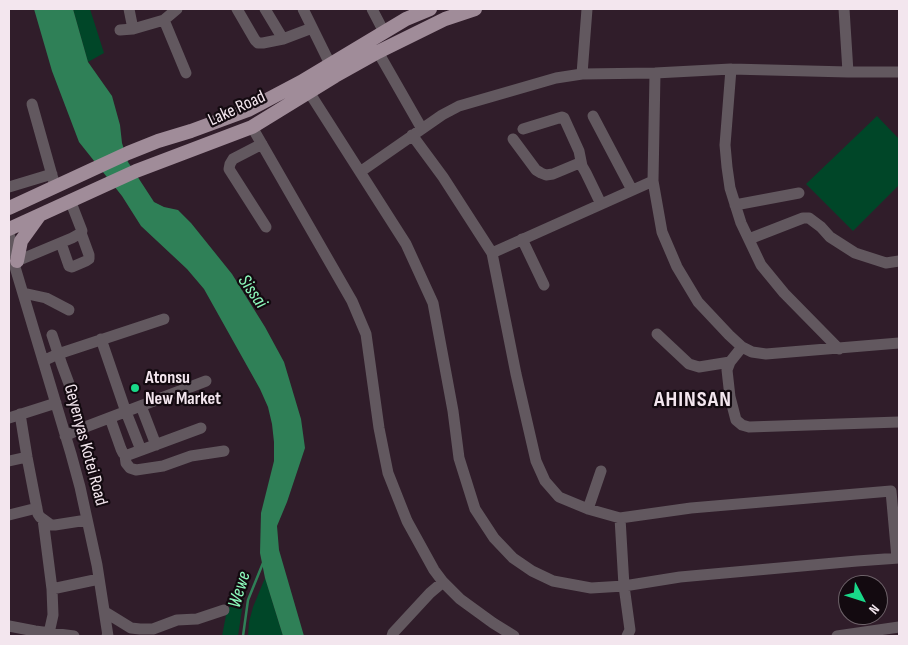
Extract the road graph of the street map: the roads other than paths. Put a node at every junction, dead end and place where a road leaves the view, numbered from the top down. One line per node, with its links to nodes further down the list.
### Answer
1 (129, 9): 13 (street)
2 (177, 9): 11 (street)
3 (237, 9): 16 (street)
4 (266, 9): 16 (street)
5 (303, 9): 12 (street)
6 (372, 9): 15 (street)
7 (430, 9): 15 (main road, Lake Road)
8 (475, 9): 17 (main road, Lake Road)
9 (587, 9): 24 (street)
10 (844, 9): 20 (street)
11 (164, 20): 13 (street); 22 (street)
12 (312, 28): 16 (street); 19 (street)
13 (134, 29): 14 (street)
14 (120, 30)
15 (384, 32): 19 (main road, Lake Road)
16 (283, 39)
17 (378, 52): 19 (main road, Lake Road); 30 (street)
18 (732, 69): 20 (street); 23 (street); 42 (street)
19 (333, 71): 25 (main road, Lake Road); 35 (main road, Lake Road)
20 (848, 72): 21 (street)
21 (899, 72)
22 (186, 73)
23 (655, 73): 24 (street); 36 (street)
24 (582, 74): 30 (street)
25 (309, 92): 28 (main road, Lake Road); 34 (street)
26 (32, 104): 35 (street)
27 (593, 116): 38 (street)
28 (252, 127): 32 (street); 40 (main road, Lake Road)
29 (523, 129): 33 (street)
30 (417, 132): 34 (street); 52 (street)
31 (513, 139): 33 (street)
32 (262, 144): 45 (street); 94 (street)
33 (582, 166): 41 (street)
34 (360, 172): 95 (street)
35 (54, 180): 37 (street); 43 (main road, Lake Road)
36 (653, 181): 38 (street); 63 (street)
37 (9, 187)
38 (632, 190): 41 (street)
39 (800, 193): 42 (street)
40 (70, 200): 44 (main road, Lake Road); 47 (street)
41 (601, 204): 49 (street)
42 (735, 204): 50 (street)
43 (9, 208)
44 (40, 215): 46 (main road, Lake Road); 54 (main road)
45 (266, 227)
46 (9, 229)
47 (82, 233): 51 (street); 51 (street)
48 (9, 234): 54 (street, Geyenyas Kotei Road)
49 (522, 239): 52 (street); 55 (street)
50 (749, 239): 53 (street); 64 (street)
51 (61, 243): 54 (street)
52 (492, 252): 87 (street)
53 (899, 261)
54 (12, 262): 56 (street, Geyenyas Kotei Road)
55 (544, 285)
56 (23, 293): 57 (street); 66 (street, Geyenyas Kotei Road)
57 (68, 310)
58 (164, 319): 61 (street)
59 (657, 334): 67 (street)
60 (52, 335): 65 (street)
61 (102, 339): 65 (street); 71 (street)
62 (899, 343): 64 (street)
63 (742, 347): 64 (street); 67 (street)
64 (839, 349)
65 (58, 354): 66 (street); 76 (street)
66 (42, 361): 69 (street, Geyenyas Kotei Road)
67 (730, 362): 74 (street)
68 (206, 381): 70 (street)
69 (56, 404): 72 (street); 77 (street, Geyenyas Kotei Road)
70 (141, 406): 71 (street); 78 (street)
71 (126, 412): 73 (street); 79 (street)
72 (14, 416): 82 (street)
73 (110, 418): 76 (street); 81 (street)
74 (899, 422)
75 (201, 428): 78 (street)
76 (80, 429): 77 (street)
77 (65, 436): 91 (street, Geyenyas Kotei Road)
78 (156, 445): 79 (street)
79 (141, 450): 81 (street)
80 (224, 451): 81 (street)
81 (126, 455)
82 (27, 457): 83 (street); 86 (street)
83 (9, 461)
84 (601, 471): 87 (street)
85 (895, 489): 89 (street); 92 (street)
86 (37, 508): 88 (street); 90 (street)
87 (588, 509): 89 (street)
88 (9, 514)
89 (620, 518): 95 (street)
90 (43, 520): 91 (street); 96 (street)
91 (87, 520): 93 (street, Geyenyas Kotei Road)
92 (898, 558): 95 (street)
93 (100, 579): 96 (street); 98 (street, Geyenyas Kotei Road)
94 (442, 582): 105 (street); 106 (street)
95 (624, 586): 102 (street)
96 (52, 588): 101 (street)
97 (224, 610): 98 (street)
98 (104, 612): 104 (street, Geyenyas Kotei Road)
99 (9, 626): 101 (street)
100 (899, 627): 107 (street)
101 (49, 633): 103 (street)
102 (631, 634)
103 (74, 636)
104 (107, 636)
105 (392, 636)
106 (514, 636)
107 (838, 636)

